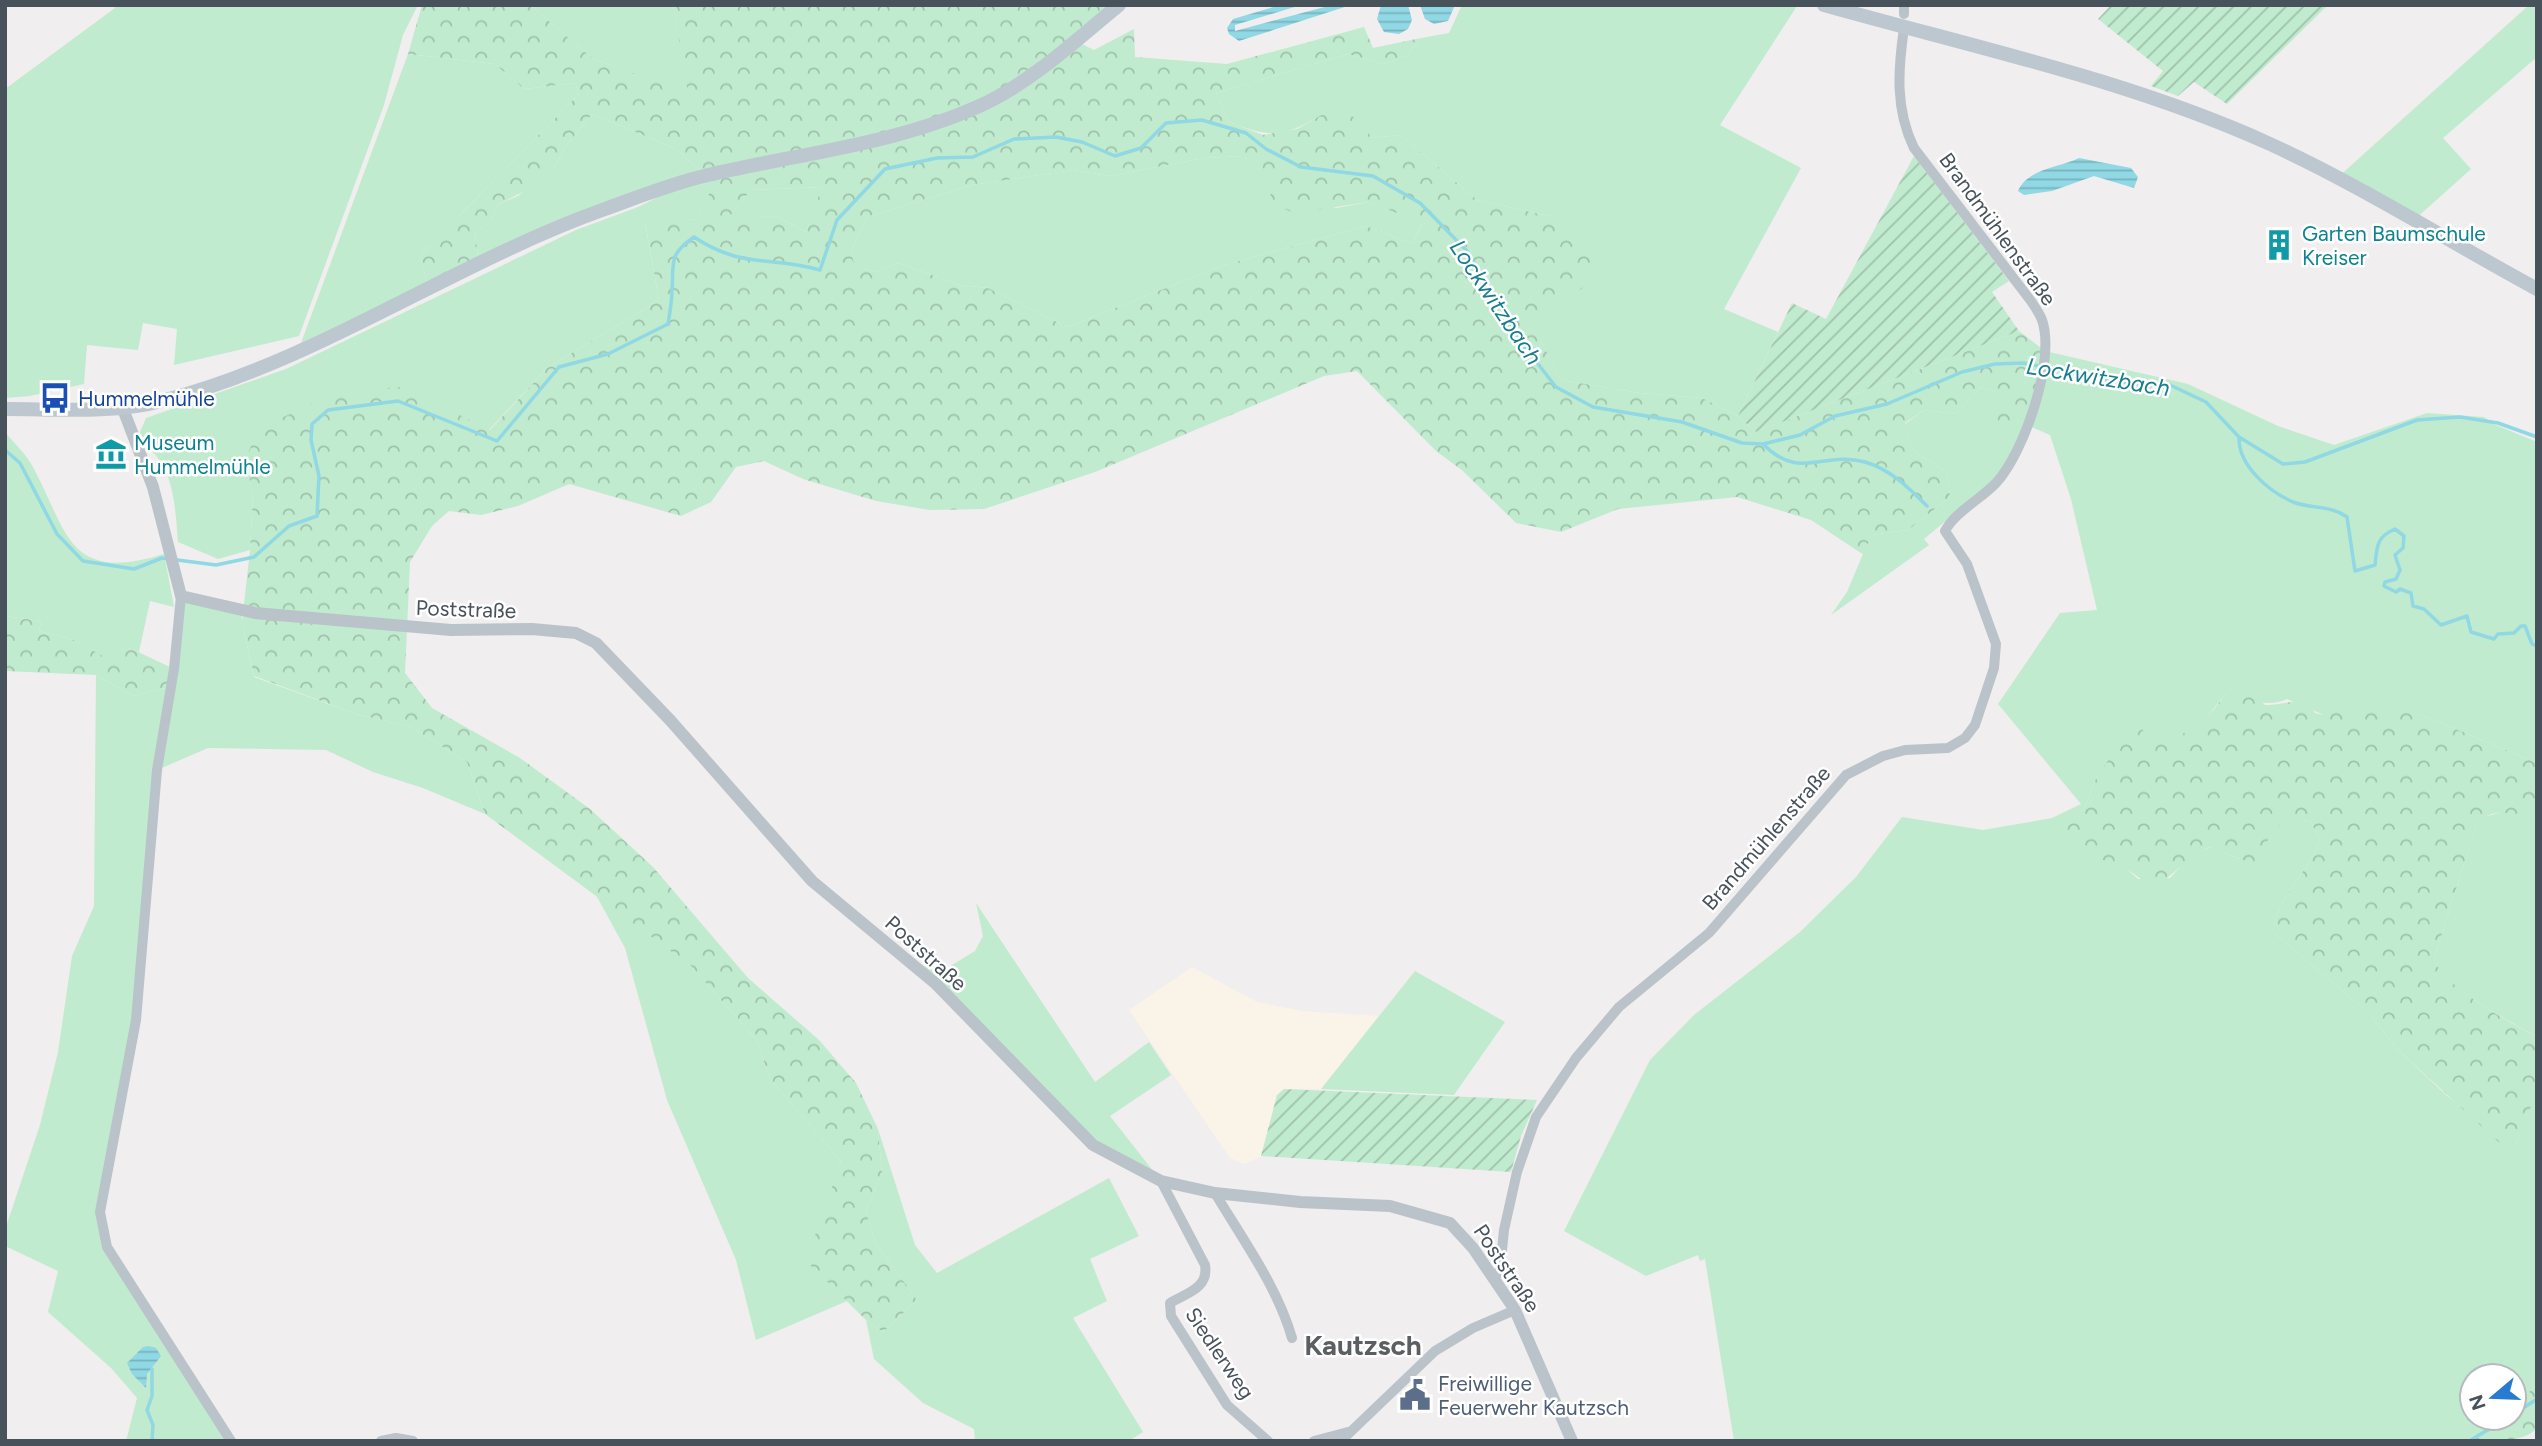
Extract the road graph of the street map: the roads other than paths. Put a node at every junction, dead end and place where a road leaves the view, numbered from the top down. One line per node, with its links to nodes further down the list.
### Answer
1 (1119, 5): 6 (main road)
2 (1824, 5): 3 (main road)
3 (1904, 16): 4 (main road); 10 (street, Brandmühlenstraße)
4 (2537, 289)
5 (5, 409): 6 (main road)
6 (123, 409): 7 (street)
7 (181, 596): 8 (street, Poststraße); 14 (street)
8 (1161, 1181): 9 (street, Poststraße); 17 (street, Siedlerweg)
9 (1215, 1193): 10 (street, Poststraße); 12 (street)
10 (1494, 1278): 11 (street, Poststraße)
11 (1516, 1310): 13 (street); 20 (street, Poststraße)
12 (1292, 1338)
13 (1351, 1432): 18 (street); 19 (street)
14 (231, 1441)
15 (381, 1441): 16 (street)
16 (413, 1441)
17 (1268, 1441)
18 (1314, 1441)
19 (1341, 1441)
20 (1572, 1441)

